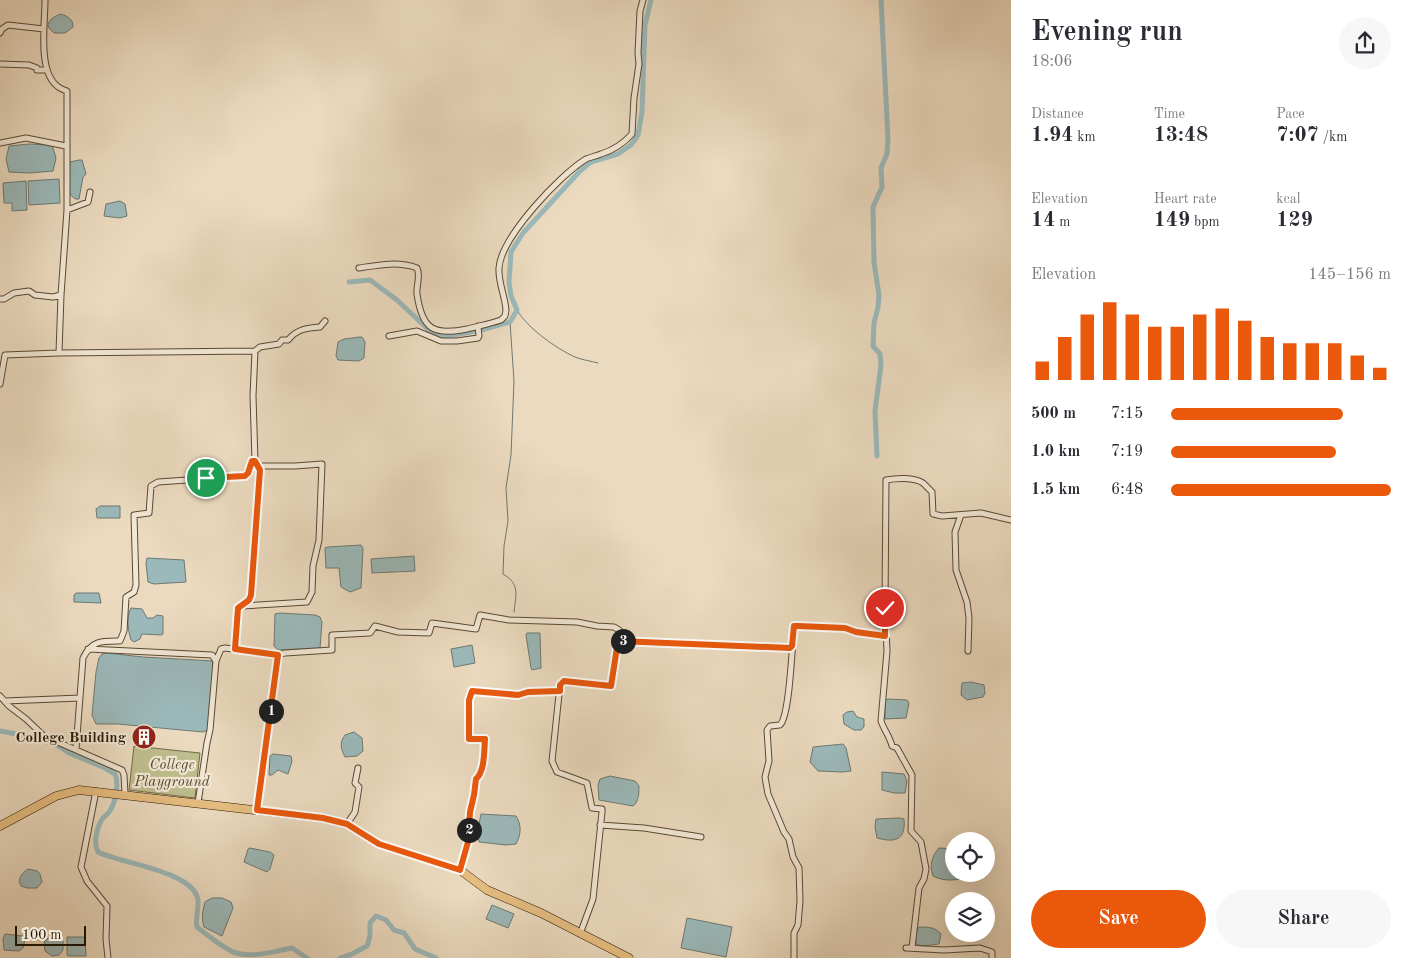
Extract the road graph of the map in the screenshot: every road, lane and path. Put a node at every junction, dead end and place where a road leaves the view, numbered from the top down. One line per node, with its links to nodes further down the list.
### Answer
1 (45, 0): 3 (street)
2 (643, 0): 15 (street)
3 (44, 29): 4 (street); 6 (street)
4 (0, 33)
5 (0, 64): 6 (street)
6 (47, 70): 8 (street)
7 (0, 143): 8 (street)
8 (66, 146): 10 (street)
9 (90, 192): 10 (street)
10 (67, 210): 12 (street)
11 (358, 268): 15 (street)
12 (61, 295): 13 (street); 19 (street)
13 (0, 299)
14 (325, 321): 18 (street)
15 (478, 326): 16 (street)
16 (389, 336)
17 (0, 351): 20 (street)
18 (255, 351): 19 (street); 22 (street)
19 (59, 353): 20 (street)
20 (5, 356): 21 (street)
21 (0, 384)
22 (256, 463): 25 (street); 25 (street); 29 (street)
23 (961, 515): 24 (street); 27 (street); 31 (street)
24 (1011, 520)
25 (241, 606): 30 (street)
26 (619, 630): 32 (street)
27 (885, 636): 28 (street); 51 (street)
28 (792, 646): 34 (street); 54 (street)
29 (88, 649): 33 (street); 36 (street)
30 (235, 649): 32 (street); 33 (street)
31 (968, 651)
32 (278, 655): 43 (street)
33 (216, 661): 42 (street)
34 (560, 691): 45 (street); 48 (street)
35 (0, 696): 37 (street)
36 (80, 698): 37 (street); 38 (street)
37 (5, 701): 38 (street)
38 (76, 749): 41 (street)
39 (358, 768): 44 (street)
40 (96, 791): 41 (main road); 46 (main road); 52 (street)
41 (124, 794): 42 (main road)
42 (198, 803): 43 (main road)
43 (257, 810): 44 (main road)
44 (347, 824): 48 (main road)
45 (600, 825): 47 (street); 49 (street)
46 (0, 826)
47 (701, 837)
48 (460, 870): 49 (main road)
49 (580, 934): 53 (main road)
50 (906, 948): 51 (street)
51 (912, 948): 55 (street)
52 (108, 958)
53 (629, 958)
54 (794, 958)
55 (992, 958)

